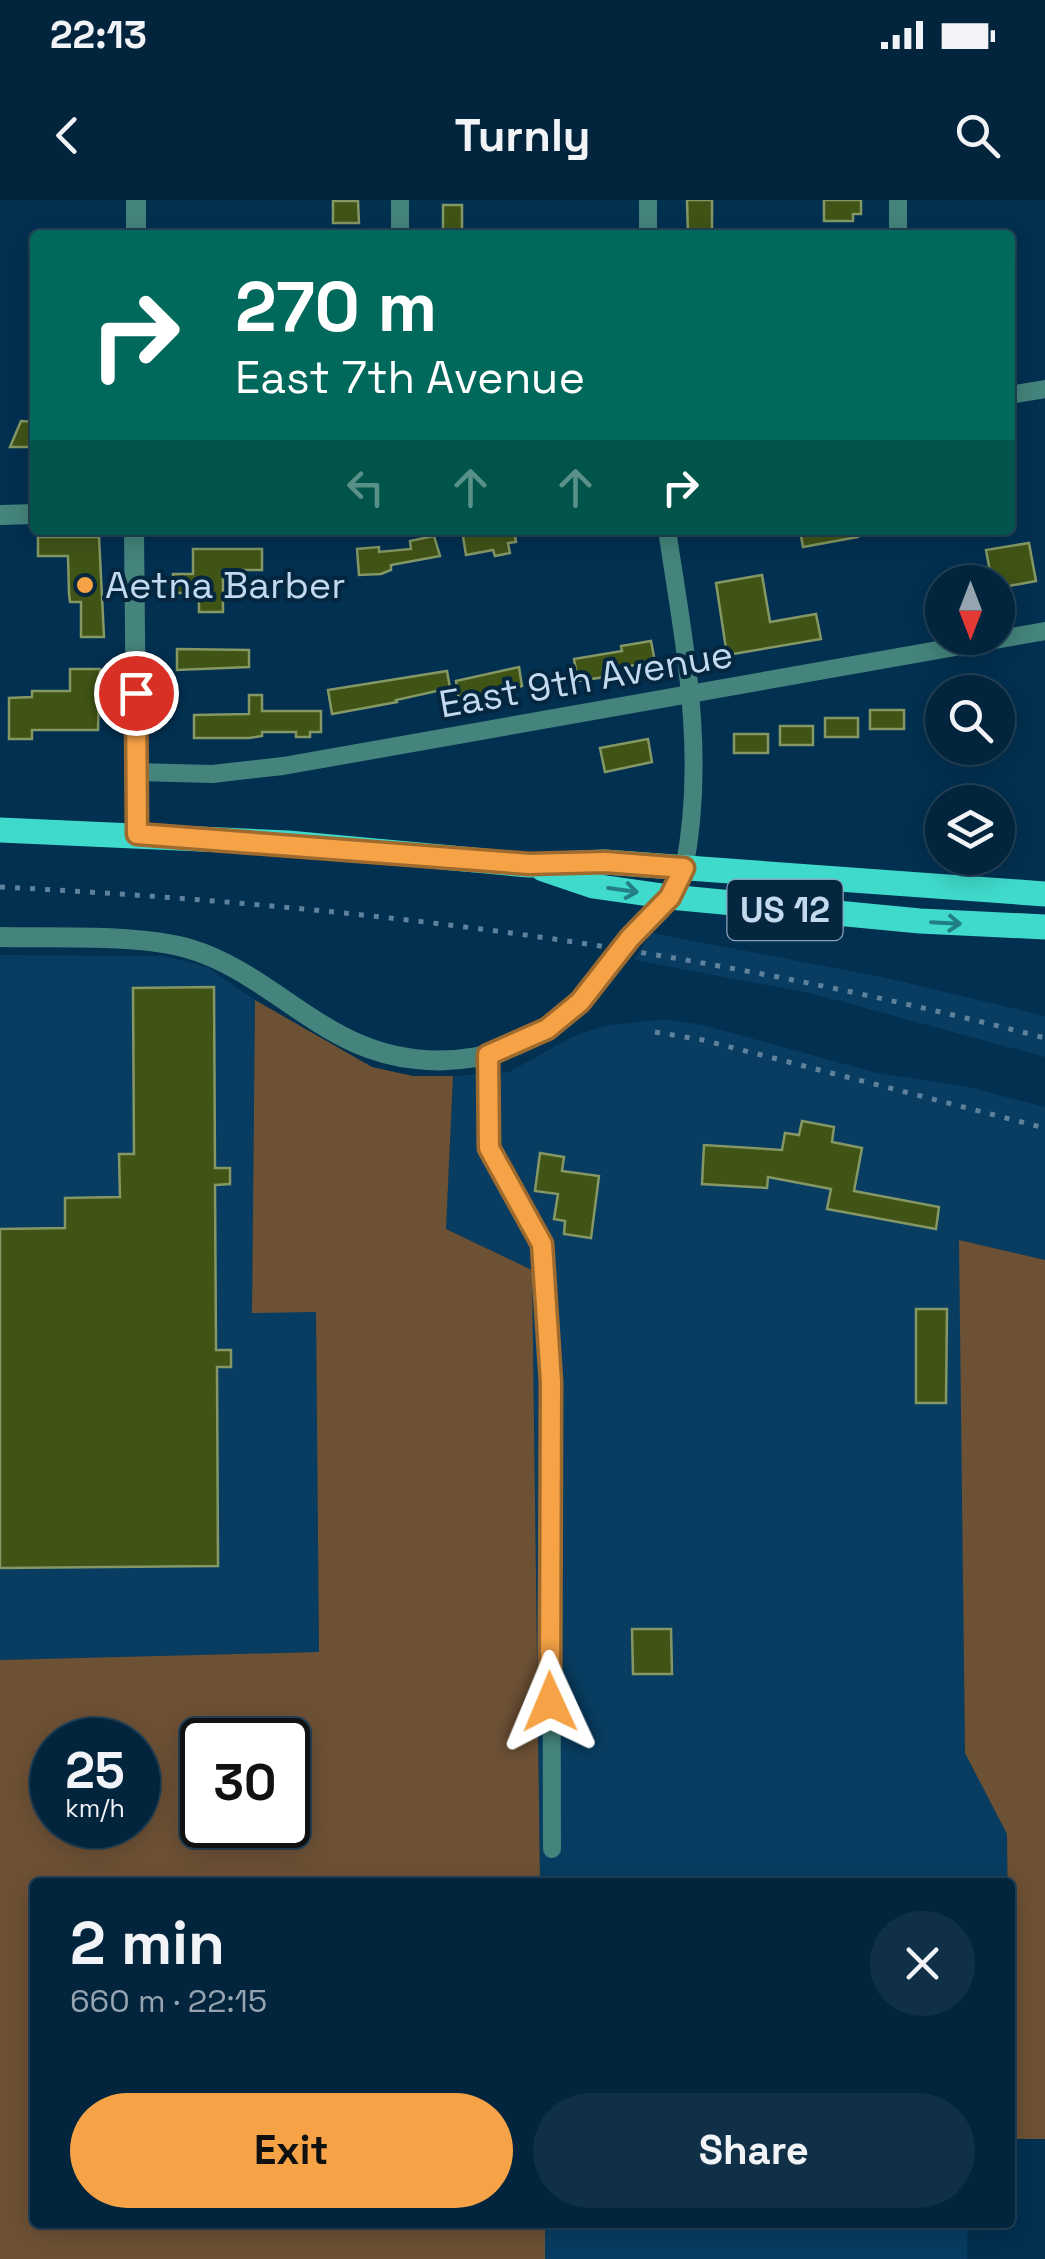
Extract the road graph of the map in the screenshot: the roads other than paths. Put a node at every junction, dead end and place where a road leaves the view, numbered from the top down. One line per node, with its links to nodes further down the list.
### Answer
1 (136, 200): 5 (street)
2 (400, 200): 6 (street)
3 (648, 200): 7 (street)
4 (898, 200): 8 (street)
5 (136, 230)
6 (400, 230)
7 (648, 230)
8 (898, 230)
9 (1045, 389): 10 (street)
10 (1015, 394)
11 (30, 514): 12 (street)
12 (0, 515)
13 (134, 535): 17 (street)
14 (668, 535): 16 (street)
15 (1045, 631): 16 (street, East 9th Avenue)
16 (690, 694): 17 (street, East 9th Avenue); 21 (street)
17 (136, 772): 19 (street)
18 (0, 830): 19 (main road, US 12)
19 (137, 834): 20 (main road, US 12)
20 (529, 864): 21 (main road, US 12); 23 (main road, US 12, one-way to 23)
21 (684, 868): 22 (main road, US 12); 23 (street)
22 (1045, 894)
23 (670, 897): 24 (main road, US 12, one-way to 24); 26 (street)
24 (1045, 928)
25 (0, 937): 26 (street)
26 (488, 1055): 27 (street)
27 (552, 1849)

